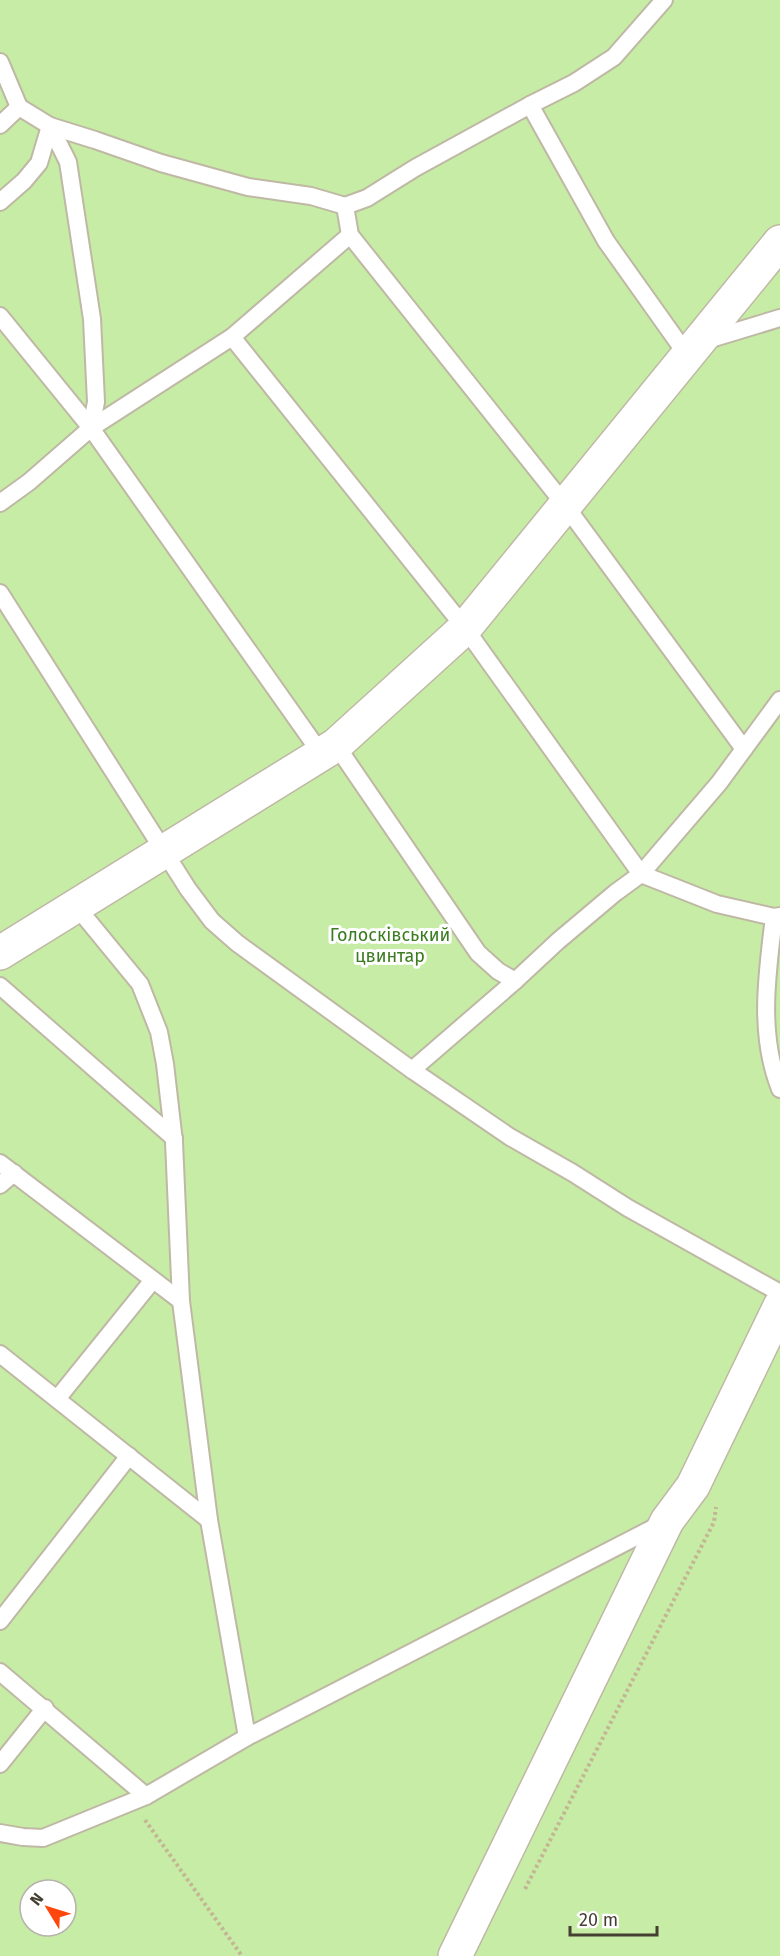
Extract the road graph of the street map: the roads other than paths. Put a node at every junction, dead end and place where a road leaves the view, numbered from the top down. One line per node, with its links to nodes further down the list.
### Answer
1 (664, 0): 3 (lane)
2 (0, 62): 4 (lane)
3 (530, 105): 8 (lane); 14 (lane)
4 (19, 107): 5 (lane); 6 (lane)
5 (0, 125)
6 (50, 126): 7 (lane); 8 (lane); 15 (lane)
7 (0, 202)
8 (345, 206): 9 (lane)
9 (350, 235): 13 (lane); 17 (lane)
10 (780, 242): 14 (street)
11 (0, 316): 15 (lane)
12 (780, 318): 14 (lane)
13 (232, 337): 15 (lane); 19 (lane)
14 (692, 349): 17 (street)
15 (91, 428): 16 (lane); 22 (lane)
16 (0, 502)
17 (566, 505): 19 (street); 21 (lane)
18 (0, 593): 23 (lane)
19 (465, 628): 22 (street); 24 (lane)
20 (780, 700): 21 (lane)
21 (744, 749): 24 (lane)
22 (329, 750): 23 (street); 28 (lane)
23 (164, 852): 25 (street); 30 (lane)
24 (641, 874): 26 (lane); 28 (lane)
25 (76, 906): 27 (street); 32 (lane)
26 (777, 916): 31 (lane)
27 (0, 953)
28 (515, 981): 30 (lane)
29 (0, 986): 32 (lane)
30 (412, 1070): 37 (lane)
31 (780, 1089)
32 (174, 1138): 38 (lane)
33 (0, 1162): 34 (lane)
34 (14, 1173): 35 (lane); 36 (lane)
35 (0, 1185)
36 (153, 1280): 38 (lane); 41 (lane)
37 (780, 1293)
38 (181, 1301): 43 (lane)
39 (780, 1306): 44 (street)
40 (0, 1354): 41 (lane)
41 (57, 1399): 42 (lane)
42 (129, 1456): 43 (lane); 45 (lane)
43 (209, 1520): 48 (lane)
44 (667, 1521): 48 (lane); 52 (street)
45 (0, 1621)
46 (0, 1672): 47 (lane)
47 (45, 1708): 49 (lane); 50 (lane)
48 (247, 1737): 50 (lane)
49 (0, 1764)
50 (139, 1799): 51 (lane)
51 (0, 1833)
52 (455, 1956)

